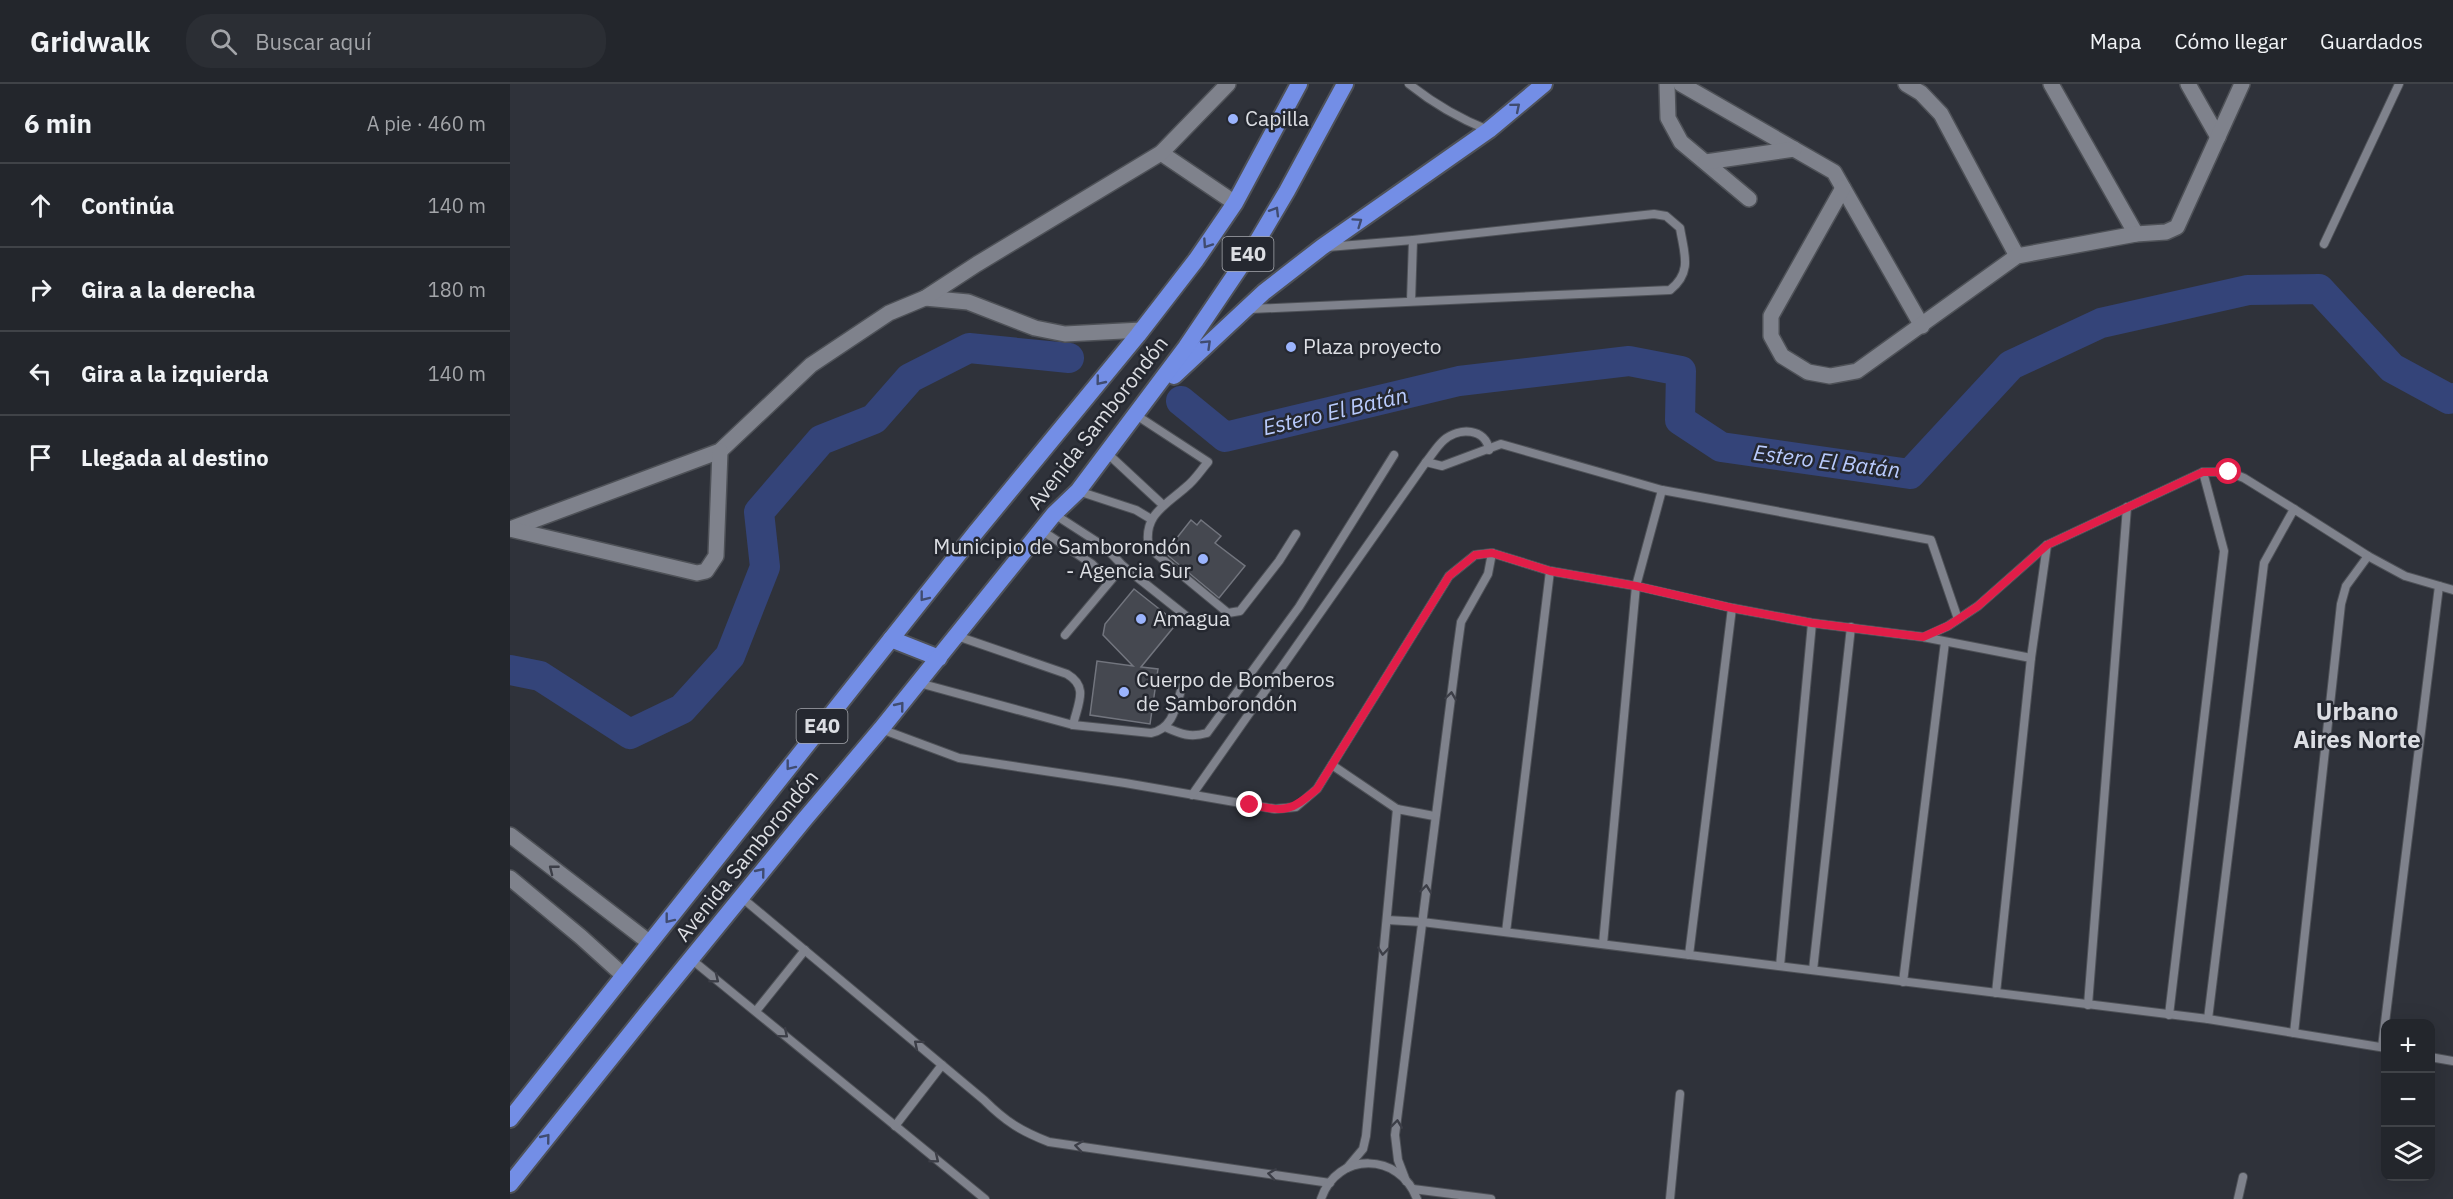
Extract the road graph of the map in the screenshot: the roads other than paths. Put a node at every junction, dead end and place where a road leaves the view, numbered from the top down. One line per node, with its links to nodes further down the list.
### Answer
1 (1228, 84): 16 (street)
2 (1299, 84): 20 (highway, Avenida Samborondón / E40)
3 (1345, 84): 31 (highway, Avenida Samborondón / E40, one-way to 3)
4 (1409, 84): 13 (lane)
5 (1544, 84): 13 (highway, one-way to 5)
6 (1667, 84): 17 (street)
7 (1682, 84): 15 (street)
8 (1906, 84): 25 (street)
9 (2051, 84): 21 (street)
10 (2188, 84): 14 (street)
11 (2242, 84): 14 (street)
12 (2400, 84): 23 (lane)
13 (1488, 130): 24 (highway, one-way to 13)
14 (2218, 137): 21 (street)
15 (1794, 148): 17 (street); 18 (street)
16 (1161, 153): 20 (street); 26 (street)
17 (1706, 162): 19 (street)
18 (1844, 188): 29 (street); 29 (street)
19 (1749, 199)
20 (1235, 203): 30 (highway, Avenida Samborondón / E40, one-way to 30)
21 (2136, 234): 25 (street)
22 (1413, 240): 24 (lane); 27 (lane); 27 (lane)
23 (2324, 244)
24 (1322, 247): 28 (highway)
25 (2017, 256): 29 (street)
26 (925, 298): 30 (street); 33 (street)
27 (1411, 301): 28 (lane)
28 (1244, 309): 31 (highway, one-way to 28)
29 (1922, 326)
30 (1142, 330): 64 (highway, Avenida Samborondón / E40, one-way to 64)
31 (1134, 414): 34 (highway, Avenida Samborondón / E40); 40 (lane)
32 (1489, 450): 36 (lane); 36 (lane); 38 (lane)
33 (720, 451): 33 (street)
34 (1106, 452): 39 (highway, Avenida Samborondón / E40); 40 (lane)
35 (1394, 455): 71 (lane)
36 (1426, 462): 74 (lane)
37 (2203, 472): 41 (lane); 42 (lane); 95 (lane)
38 (1662, 490): 53 (lane); 57 (lane)
39 (1078, 491): 43 (highway, Avenida Samborondón / E40); 44 (lane)
40 (1163, 505): 44 (lane)
41 (2127, 507): 47 (lane); 93 (lane)
42 (2294, 508): 49 (lane); 96 (lane)
43 (1054, 514): 45 (highway, Avenida Samborondón / E40); 50 (lane)
44 (1151, 519): 46 (lane)
45 (1041, 530): 52 (lane); 62 (highway, Avenida Samborondón / E40)
46 (1296, 534)
47 (2047, 545): 57 (lane); 67 (lane)
48 (1492, 553): 51 (lane); 73 (lane); 76 (lane, one-way to 48)
49 (2368, 556): 54 (lane); 98 (lane)
50 (1123, 566): 52 (lane); 59 (lane)
51 (1550, 571): 53 (lane); 82 (lane)
52 (1109, 581): 61 (lane)
53 (1636, 586): 56 (lane); 84 (lane)
54 (2439, 586): 55 (lane); 97 (lane)
55 (2453, 590)
56 (1732, 608): 58 (lane); 86 (lane)
57 (1958, 619): 63 (lane)
58 (1812, 623): 60 (lane); 88 (lane)
59 (1200, 627)
60 (1851, 627): 63 (lane); 89 (lane)
61 (1065, 635)
62 (957, 636): 66 (highway, Avenida Samborondón / E40); 70 (lane)
63 (1923, 637): 65 (lane)
64 (891, 639): 66 (highway); 83 (highway, Avenida Samborondón / E40, one-way to 83)
65 (1945, 642): 67 (lane); 91 (lane)
66 (939, 658): 68 (highway, Avenida Samborondón / E40)
67 (2031, 658): 92 (lane)
68 (919, 682): 70 (lane); 72 (highway, Avenida Samborondón / E40, one-way to 68)
69 (1182, 687): 71 (lane)
70 (1073, 724): 71 (lane)
71 (1165, 727)
72 (882, 729): 74 (lane); 79 (highway, Avenida Samborondón / E40, one-way to 72)
73 (1332, 765): 74 (lane); 75 (lane)
74 (1192, 795)
75 (1396, 809): 76 (lane); 80 (lane)
76 (1434, 816): 81 (lane, one-way to 76)
77 (510, 835): 83 (street, one-way to 77)
78 (510, 878): 90 (street)
79 (741, 897): 85 (lane); 87 (highway, Avenida Samborondón / E40)
80 (1387, 920): 81 (lane); 106 (lane, one-way to 106)
81 (1422, 922): 82 (lane); 108 (lane, one-way to 81)
82 (1506, 932): 84 (lane)
83 (650, 943): 90 (highway, Avenida Samborondón / E40)
84 (1603, 944): 86 (lane)
85 (805, 950): 94 (lane); 102 (lane, one-way to 85)
86 (1689, 955): 88 (lane)
87 (691, 959): 94 (lane, one-way to 94); 110 (highway, Avenida Samborondón / E40, one-way to 87)
88 (1780, 966): 89 (lane)
89 (1813, 970): 91 (lane)
90 (624, 976): 104 (highway, Avenida Samborondón / E40)
91 (1903, 982): 92 (lane)
92 (1996, 993): 93 (lane)
93 (2088, 1005): 95 (lane)
94 (756, 1011): 105 (lane, one-way to 105)
95 (2169, 1015): 96 (lane)
96 (2208, 1019): 98 (lane)
97 (2387, 1019)
98 (2294, 1033): 99 (lane)
99 (2381, 1047)
100 (2435, 1058): 101 (lane)
101 (2453, 1061)
102 (942, 1065): 105 (lane); 109 (lane, one-way to 102)
103 (1680, 1094): 116 (lane)
104 (510, 1119)
105 (895, 1126): 112 (lane, one-way to 112)
106 (1347, 1168): 108 (lane); 109 (lane)
107 (2243, 1177): 117 (lane)
108 (1406, 1181): 111 (lane)
109 (1330, 1182): 113 (lane)
110 (510, 1184)
111 (1413, 1189): 114 (lane); 115 (lane)
112 (985, 1199)
113 (1321, 1199)
114 (1417, 1199)
115 (1491, 1199)
116 (1670, 1199)
117 (2238, 1199)

